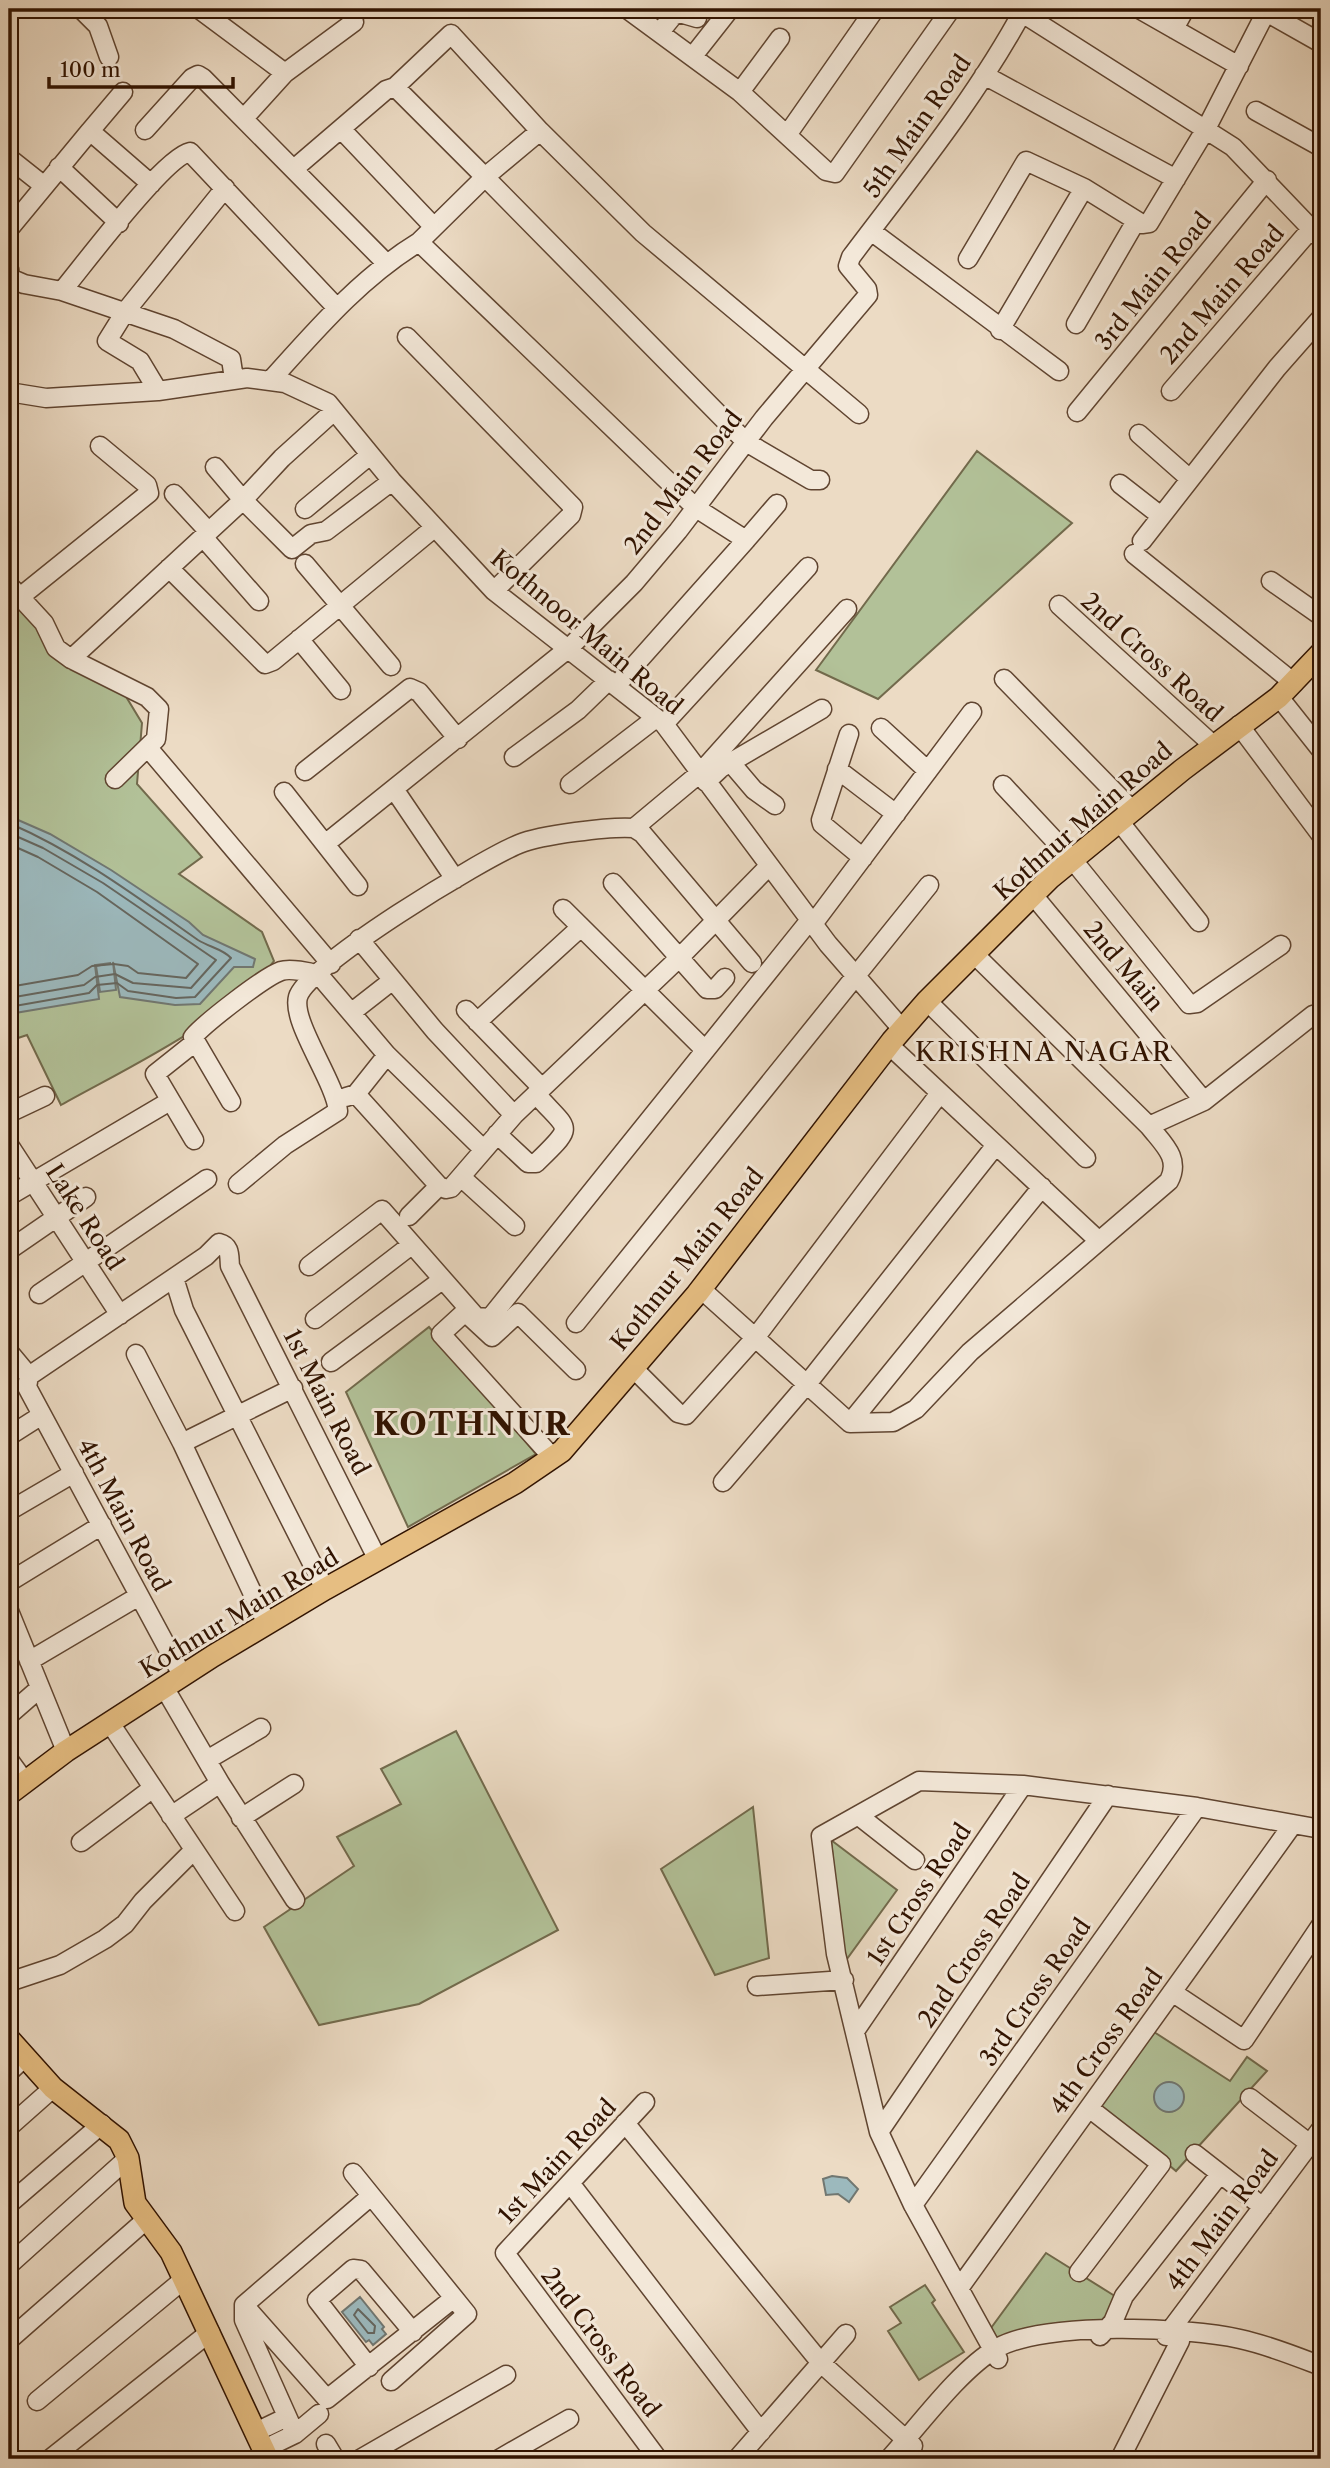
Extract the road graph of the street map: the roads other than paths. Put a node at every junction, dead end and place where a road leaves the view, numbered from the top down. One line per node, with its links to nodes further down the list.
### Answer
1 (81, 9): 18 (street)
2 (199, 9): 20 (street)
3 (627, 9): 14 (street)
4 (730, 9): 17 (street)
5 (875, 9): 32 (street)
6 (951, 9): 32 (street)
7 (1139, 9): 13 (street)
8 (1185, 9): 13 (street)
9 (1021, 10): 21 (street, 5th Main Road); 27 (street)
10 (1264, 10): 16 (street); 19 (street)
11 (697, 18): 14 (street)
12 (354, 22): 20 (street)
13 (1174, 29): 19 (street)
14 (660, 32): 17 (street)
15 (780, 38): 24 (street)
16 (1321, 43)
17 (693, 56): 24 (street)
18 (109, 57)
19 (1239, 66): 27 (street)
20 (285, 73): 26 (street)
21 (984, 75): 38 (street); 48 (street, 5th Main Road)
22 (395, 87): 28 (street); 31 (street); 37 (street)
23 (123, 92): 30 (street)
24 (740, 92): 32 (street)
25 (1256, 111): 33 (street)
26 (245, 117): 29 (street); 36 (street)
27 (1207, 127): 38 (street); 39 (street)
28 (341, 129): 36 (street); 46 (street)
29 (145, 130)
30 (90, 131): 35 (street); 40 (street)
31 (540, 131): 37 (street); 62 (street)
32 (787, 135)
33 (1321, 147)
34 (9, 158): 41 (street)
35 (59, 167): 41 (street); 45 (street)
36 (295, 168): 52 (street)
37 (485, 177): 46 (street); 73 (street)
38 (1176, 179): 44 (street)
39 (1267, 180): 49 (street); 70 (street, 3rd Main Road)
40 (151, 184): 42 (street); 45 (street)
41 (43, 185): 47 (street)
42 (225, 188): 56 (street); 57 (street)
43 (1084, 188): 44 (street); 51 (street); 60 (street)
44 (1143, 222): 59 (street)
45 (119, 223): 55 (street)
46 (434, 227): 50 (street)
47 (9, 229)
48 (871, 231): 53 (street, 5th Main Road); 60 (street)
49 (1318, 234): 67 (street, 2nd Main Road)
50 (419, 242): 52 (street); 84 (street)
51 (968, 259)
52 (385, 262): 56 (street)
53 (848, 266): 62 (street, 2nd Main Road)
54 (9, 276): 55 (street)
55 (62, 291): 57 (street)
56 (336, 307): 65 (street)
57 (125, 312): 64 (street); 66 (street)
58 (1321, 318): 77 (street)
59 (1076, 324)
60 (1000, 330): 63 (street)
61 (407, 337): 95 (street)
62 (805, 370): 71 (street); 73 (street, 2nd Main Road)
63 (1059, 371)
64 (234, 379): 65 (street, Kothnoor Main Road); 66 (street, Kothnoor Main Road)
65 (270, 380): 69 (street, Kothnoor Main Road)
66 (158, 391): 68 (street, Kothnoor Main Road)
67 (1171, 391)
68 (9, 392)
69 (334, 411): 75 (street, Kothnoor Main Road); 82 (street)
70 (1077, 412)
71 (859, 414)
72 (1139, 434): 77 (street)
73 (747, 442): 78 (street); 84 (street, 2nd Main Road)
74 (100, 446): 94 (street)
75 (370, 454): 79 (street, Kothnoor Main Road); 85 (street)
76 (215, 467): 82 (street)
77 (1190, 479): 86 (street)
78 (820, 480)
79 (392, 481): 82 (street); 87 (street, Kothnoor Main Road)
80 (1120, 484): 86 (street)
81 (174, 494): 88 (street)
82 (243, 500): 88 (street)
83 (777, 504): 89 (street)
84 (696, 508): 89 (street); 102 (street, 2nd Main Road)
85 (305, 509)
86 (1161, 516): 109 (street)
87 (434, 528): 95 (street, Kothnoor Main Road); 97 (street)
88 (206, 534): 92 (street); 96 (street)
89 (746, 540): 107 (street)
90 (305, 564): 97 (street)
91 (808, 567): 112 (street)
92 (169, 568): 101 (street); 104 (street)
93 (1271, 581): 100 (street)
94 (15, 591): 104 (street)
95 (494, 591): 102 (street, Kothnoor Main Road)
96 (259, 601)
97 (341, 603): 101 (street); 105 (street)
98 (1059, 605): 117 (street, 2nd Cross Road)
99 (847, 609): 125 (street)
100 (1321, 616)
101 (299, 639): 108 (street)
102 (569, 648): 107 (street, Kothnoor Main Road); 116 (street, 2nd Main Road)
103 (1321, 653): 109 (main road, Kothnur Main Road)
104 (71, 659): 118 (street)
105 (391, 666)
106 (1004, 679): 133 (street)
107 (612, 683): 112 (street, Kothnoor Main Road); 120 (street)
108 (341, 690)
109 (1287, 690): 113 (main road, Kothnur Main Road); 119 (street)
110 (822, 709): 121 (street)
111 (972, 712): 124 (street)
112 (660, 721): 125 (street, Kothnoor Main Road); 127 (street)
113 (1239, 725): 117 (main road, Kothnur Main Road); 135 (street)
114 (881, 727): 124 (street)
115 (849, 734): 122 (street)
116 (457, 739): 123 (street); 129 (street, 2nd Main Road)
117 (1213, 745): 133 (main road, Kothnur Main Road)
118 (149, 749): 126 (street); 155 (street)
119 (1321, 750)
120 (514, 757)
121 (731, 763): 125 (street); 131 (street)
122 (837, 769): 132 (street); 137 (street)
123 (305, 771)
124 (928, 771): 132 (street)
125 (703, 778): 134 (street); 139 (street, Kothnoor Main Road)
126 (115, 779)
127 (570, 784)
128 (1003, 785): 138 (street)
129 (394, 789): 136 (street, 2nd Main Road); 140 (street)
130 (284, 792): 136 (street)
131 (775, 805)
132 (896, 814): 137 (street)
133 (1126, 816): 138 (main road, Kothnur Main Road); 148 (street)
134 (634, 828): 140 (street); 146 (street)
135 (1321, 835)
136 (325, 844): 143 (street)
137 (863, 858): 147 (street)
138 (1072, 859): 144 (main road, Kothnur Main Road); 151 (street)
139 (769, 866): 146 (street); 147 (street, Kothnoor Main Road)
140 (456, 879): 150 (street)
141 (613, 883): 153 (street)
142 (929, 885): 156 (street)
143 (358, 886)
144 (1033, 895): 152 (main road, Kothnur Main Road); 173 (street, 2nd Main)
145 (563, 909): 149 (street)
146 (715, 919): 153 (street); 154 (street)
147 (811, 922): 156 (street, Kothnoor Main Road); 165 (street)
148 (1199, 922)
149 (581, 927): 159 (street); 167 (street)
150 (359, 939): 155 (street); 158 (street)
151 (1281, 945)
152 (974, 954): 160 (main road, Kothnur Main Road); 177 (street)
153 (679, 958): 157 (street); 159 (street)
154 (752, 963)
155 (320, 971): 161 (street); 164 (street); 171 (street)
156 (854, 975): 163 (street, Kothnoor Main Road); 206 (street)
157 (725, 978)
158 (393, 980): 161 (street); 176 (street)
159 (643, 990): 165 (street); 167 (street)
160 (927, 1002): 163 (main road, Kothnur Main Road); 183 (street)
161 (352, 1012): 166 (street)
162 (1321, 1013): 173 (street)
163 (896, 1037): 168 (street, Kothnoor Main Road); 202 (main road, Kothnur Main Road)
164 (194, 1043): 172 (street); 174 (street)
165 (705, 1050): 201 (street)
166 (387, 1055): 169 (street); 182 (street)
167 (539, 1091): 176 (street); 178 (street)
168 (940, 1093): 180 (street, Kothnoor Main Road); 207 (street)
169 (356, 1094): 171 (street); 188 (street)
170 (45, 1096): 175 (street)
171 (335, 1100): 187 (street)
172 (170, 1101): 179 (street); 186 (street)
173 (1204, 1101): 177 (street)
174 (231, 1102)
175 (9, 1113)
176 (514, 1115): 178 (street)
177 (1149, 1126): 195 (street)
178 (497, 1134): 182 (street)
179 (194, 1140)
180 (996, 1145): 189 (street, Kothnoor Main Road); 214 (street)
181 (9, 1146): 186 (street, Lake Road)
182 (484, 1150): 184 (street)
183 (1086, 1158)
184 (461, 1177): 188 (street); 194 (street)
185 (207, 1179): 198 (street)
186 (32, 1181): 190 (street); 192 (street, Lake Road)
187 (238, 1184)
188 (439, 1185): 193 (street)
189 (1042, 1187): 195 (street, Kothnoor Main Road); 218 (street)
190 (9, 1196)
191 (86, 1197): 192 (street)
192 (56, 1216): 197 (street); 198 (street, Lake Road)
193 (409, 1216)
194 (515, 1226)
195 (1099, 1241): 218 (street)
196 (410, 1245): 199 (street); 201 (street); 205 (street)
197 (9, 1250)
198 (84, 1261): 203 (street); 204 (street, Lake Road)
199 (309, 1266)
200 (174, 1278): 204 (street); 215 (street, 1st Main Road); 217 (street)
201 (442, 1280): 210 (street)
202 (701, 1289): 207 (street); 211 (main road, Kothnur Main Road)
203 (39, 1294)
204 (120, 1315): 213 (street)
205 (315, 1319)
206 (576, 1323)
207 (755, 1338): 211 (street); 214 (street)
208 (9, 1352): 213 (street)
209 (136, 1354): 220 (street)
210 (331, 1362)
211 (633, 1368): 221 (main road, Kothnur Main Road)
212 (576, 1370): 221 (street)
213 (29, 1376): 216 (street, 4th Main Road)
214 (807, 1384): 218 (street); 223 (street)
215 (293, 1388): 217 (street); 226 (street, 1st Main Road)
216 (42, 1415): 219 (street); 222 (street, 4th Main Road)
217 (238, 1416): 220 (street); 228 (street)
218 (850, 1423)
219 (9, 1436)
220 (182, 1443): 231 (street)
221 (553, 1458): 226 (main road, Kothnur Main Road)
222 (74, 1473): 224 (street); 225 (street, 4th Main Road)
223 (723, 1482)
224 (9, 1510)
225 (102, 1525): 227 (street); 229 (street, 4th Main Road)
226 (378, 1560): 228 (main road, Kothnur Main Road)
227 (9, 1582)
228 (325, 1589): 231 (main road, Kothnur Main Road)
229 (139, 1596): 233 (street); 234 (street, 4th Main Road)
230 (9, 1611): 232 (street)
231 (267, 1623): 234 (main road, Kothnur Main Road)
232 (13, 1635): 233 (street)
233 (29, 1661): 235 (street)
234 (173, 1681): 237 (main road, Kothnur Main Road); 241 (street, 4th Main Road)
235 (40, 1688): 236 (street); 239 (street)
236 (9, 1715)
237 (110, 1723): 239 (main road, Kothnur Main Road); 246 (street)
238 (261, 1728): 241 (street)
239 (66, 1751): 245 (main road, Kothnur Main Road)
240 (9, 1760): 245 (street)
241 (207, 1760): 242 (street, 4th Main Road)
242 (220, 1783): 249 (street); 251 (street, 4th Main Road)
243 (294, 1784): 251 (street)
244 (1023, 1785): 247 (street); 250 (street); 264 (street, 1st Cross Road)
245 (17, 1788)
246 (153, 1788): 249 (street); 254 (street)
247 (1108, 1795): 248 (street); 276 (street, 2nd Cross Road)
248 (1197, 1807): 252 (street); 285 (street, 3rd Cross Road)
249 (172, 1816): 255 (street)
250 (859, 1816): 256 (street); 260 (street)
251 (240, 1818): 257 (street, 4th Main Road)
252 (1293, 1824): 253 (street); 263 (street, 4th Cross Road)
253 (1321, 1829)
254 (81, 1842)
255 (194, 1850): 258 (street); 261 (street)
256 (915, 1860)
257 (295, 1900)
258 (235, 1911)
259 (1321, 1925): 263 (street)
260 (844, 1980): 262 (street); 264 (street)
261 (9, 1982)
262 (757, 1986)
263 (1172, 1992): 271 (street, 4th Cross Road)
264 (855, 2031): 276 (street)
265 (9, 2039): 266 (main road)
266 (25, 2057): 267 (street); 268 (main road)
267 (9, 2072)
268 (53, 2088): 273 (main road); 274 (street)
269 (1250, 2098): 277 (street)
270 (645, 2102): 272 (street, 1st Main Road)
271 (1089, 2108): 290 (street); 292 (street, 4th Cross Road)
272 (625, 2123): 282 (street, 1st Main Road); 302 (street)
273 (102, 2124): 279 (main road); 284 (street)
274 (9, 2126)
275 (1321, 2129): 277 (street, 4th Main Road)
276 (880, 2132): 285 (street)
277 (1310, 2144): 286 (street, 4th Main Road)
278 (1195, 2154): 281 (street)
279 (128, 2158): 287 (main road); 289 (street)
280 (353, 2173): 283 (street)
281 (1220, 2174): 286 (street); 298 (street)
282 (570, 2183): 288 (street, 1st Main Road); 312 (street)
283 (371, 2196): 293 (street); 294 (street)
284 (9, 2204)
285 (913, 2205): 292 (street)
286 (1263, 2207): 299 (street, 4th Main Road)
287 (147, 2219): 291 (main road); 300 (street)
288 (505, 2253): 318 (street, 2nd Cross Road)
289 (9, 2265)
290 (1079, 2272)
291 (182, 2281): 295 (main road); 308 (street)
292 (960, 2287): 301 (street)
293 (454, 2298): 296 (street); 307 (street)
294 (244, 2305): 304 (street); 311 (street)
295 (210, 2332): 313 (main road); 315 (street)
296 (412, 2332): 304 (street); 304 (street)
297 (846, 2334): 302 (street)
298 (1101, 2335): 299 (street); 301 (street)
299 (1171, 2338): 303 (street); 306 (street); 321 (street, 4th Main Road)
300 (9, 2340)
301 (996, 2355): 314 (street)
302 (821, 2363): 312 (street); 314 (street)
303 (1321, 2366)
304 (369, 2367)
305 (506, 2375): 316 (street)
306 (1321, 2376)
307 (391, 2381)
308 (37, 2401)
309 (319, 2414): 311 (street)
310 (569, 2419): 317 (street)
311 (291, 2425): 313 (street)
312 (761, 2432): 319 (street)
313 (263, 2447)
314 (907, 2448): 320 (street)
315 (50, 2459)
316 (360, 2459)
317 (499, 2459)
318 (659, 2459)
319 (737, 2459)
320 (889, 2459)
321 (1120, 2459)

